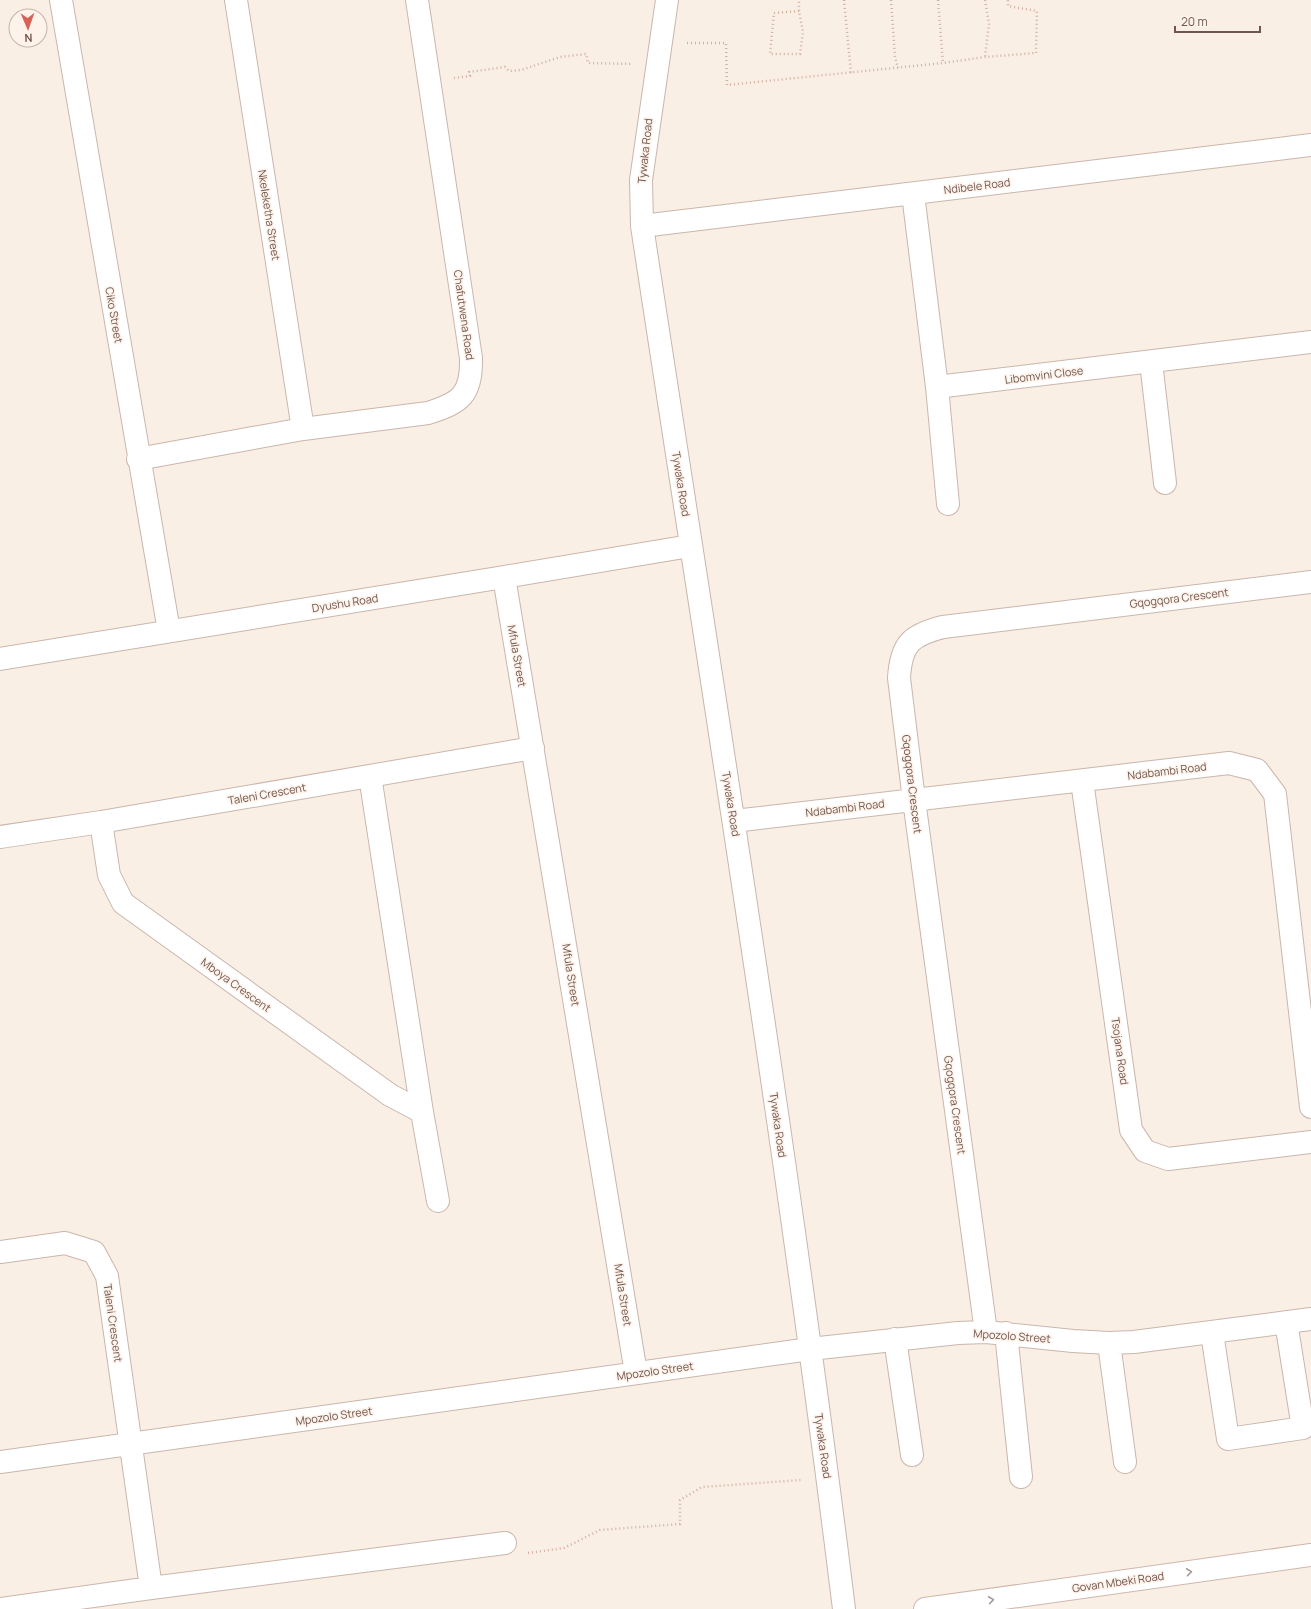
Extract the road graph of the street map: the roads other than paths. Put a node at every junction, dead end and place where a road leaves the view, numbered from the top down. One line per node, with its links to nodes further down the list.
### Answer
1 (61, 0): 12 (street, Ciko Street)
2 (236, 0): 11 (street, Nkeleketha Street)
3 (417, 0): 11 (street, Chafutwena Road)
4 (667, 0): 7 (street, Tywaka Road)
5 (1311, 145): 6 (street, Ndibele Road)
6 (913, 194): 7 (street, Ndibele Road); 10 (street)
7 (642, 226): 15 (street, Tywaka Road)
8 (1311, 342): 9 (street, Libomvini Close)
9 (1151, 362): 10 (street, Libomvini Close); 13 (street)
10 (937, 387): 14 (street)
11 (303, 429): 12 (street, Chafutwena Road)
12 (138, 459): 18 (street, Ciko Street)
13 (1165, 483)
14 (948, 504)
15 (690, 546): 16 (street, Dyushu Road); 24 (street, Tywaka Road)
16 (504, 578): 18 (street, Dyushu Road); 20 (street, Mfula Street)
17 (1311, 582): 23 (street, Gqogqora Crescent)
18 (169, 630): 19 (street, Dyushu Road)
19 (0, 658)
20 (533, 748): 21 (street, Taleni Crescent); 39 (street, Mfula Street)
21 (370, 776): 25 (street, Taleni Crescent); 28 (street)
22 (1082, 781): 23 (street, Ndabambi Road); 27 (street, Ndabambi Road); 29 (street, Tsojana Road)
23 (914, 800): 24 (street, Ndabambi Road); 34 (street, Gqogqora Crescent)
24 (734, 821): 38 (street, Tywaka Road)
25 (101, 822): 26 (street, Taleni Crescent); 28 (street, Mboya Crescent)
26 (0, 837)
27 (1311, 1107)
28 (422, 1112): 30 (street)
29 (1311, 1142)
30 (438, 1201)
31 (0, 1252): 40 (street, Taleni Crescent)
32 (1311, 1319): 33 (street, Mpozolo Street)
33 (1286, 1322): 35 (street, Mpozolo Street); 35 (street)
34 (996, 1332): 36 (street, Mpozolo Street); 37 (street, Mpozolo Street); 44 (street, Gqogqora Crescent)
35 (1212, 1333): 37 (street, Mpozolo Street)
36 (896, 1340): 38 (street, Mpozolo Street); 41 (street)
37 (1109, 1343): 43 (street)
38 (810, 1349): 39 (street, Mpozolo Street); 49 (street, Tywaka Road)
39 (636, 1373): 40 (street, Mpozolo Street)
40 (131, 1445): 42 (street, Mpozolo Street); 47 (street, Taleni Crescent)
41 (912, 1454)
42 (0, 1462)
43 (1124, 1462)
44 (1021, 1477)
45 (505, 1542): 47 (street)
46 (1311, 1555): 50 (street, Govan Mbeki Road, one-way to 46)
47 (151, 1588): 48 (street)
48 (0, 1609)
49 (844, 1609)
50 (925, 1609)

